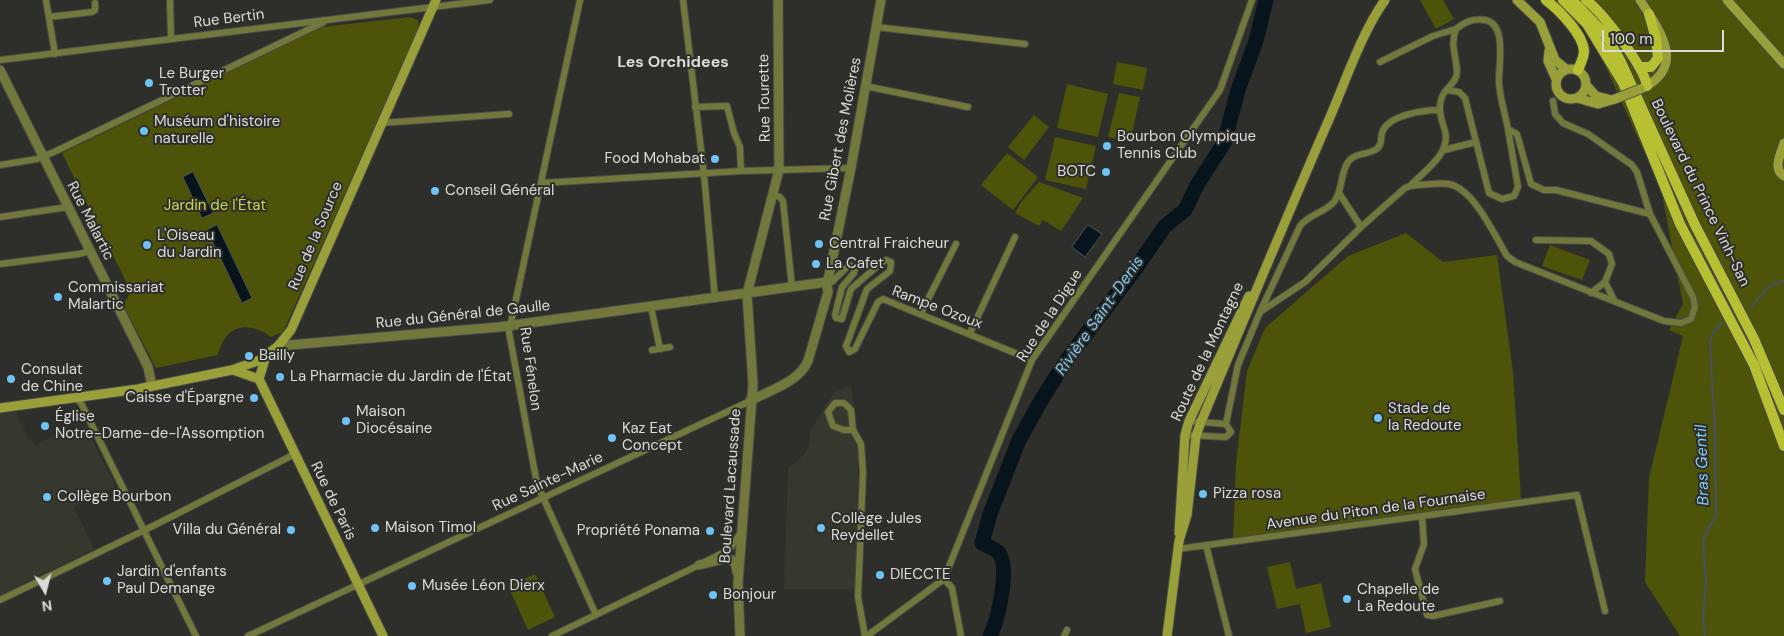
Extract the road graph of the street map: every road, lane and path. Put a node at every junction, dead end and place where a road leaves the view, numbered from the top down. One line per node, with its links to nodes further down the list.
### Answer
1 (46, 0): 20 (street)
2 (170, 0): 24 (street)
3 (490, 0): 18 (street, Rue Bertin)
4 (580, 0): 59 (street, Rue Fénelon)
5 (683, 0): 43 (street)
6 (778, 0): 55 (street, Rue Tourette)
7 (881, 0): 22 (street, Rue Gibert des Molières)
8 (1252, 0): 90 (street, Rue de la Digue)
9 (1384, 0): 72 (main road, Route de la Montagne)
10 (1517, 0): 26 (main road)
11 (1546, 0): 34 (main road)
12 (1562, 0): 106 (main road, Boulevard du Prince Vinh-San)
13 (1572, 0): 99 (main road, Boulevard du Prince Vinh-San)
14 (1586, 0): 31 (main road)
15 (1640, 0): 19 (main road)
16 (1727, 0): 30 (main road)
17 (95, 3): 20 (street)
18 (435, 4): 21 (street, Rue Bertin); 47 (main road, Rue de la Source)
19 (1649, 14): 31 (main road); 38 (main road)
20 (49, 17): 27 (street)
21 (329, 20): 24 (street, Rue Bertin); 52 (street)
22 (876, 27): 25 (street); 37 (street, Rue Gibert des Molières)
23 (1456, 29): 29 (street); 39 (street); 48 (street)
24 (171, 38): 27 (street, Rue Bertin)
25 (1025, 44)
26 (1550, 49): 33 (main road); 35 (main road)
27 (55, 54): 28 (street, Rue Bertin)
28 (0, 60)
29 (1380, 62)
30 (1784, 64)
31 (1640, 67): 38 (main road)
32 (0, 70): 52 (street, Rue Malartic)
33 (1566, 70): 34 (main road); 35 (main road)
34 (1578, 70): 36 (main road)
35 (1556, 79): 40 (main road)
36 (1586, 85): 40 (main road); 41 (main road)
37 (865, 86): 44 (street); 54 (street, Rue Gibert des Molières)
38 (1644, 88): 41 (main road, bridge)
39 (1448, 90): 45 (street); 49 (street)
40 (1576, 98): 41 (main road)
41 (1614, 99)
42 (1553, 101): 64 (street)
43 (695, 106): 56 (street); 57 (street)
44 (968, 107)
45 (1440, 110): 51 (street); 61 (street)
46 (509, 114): 47 (street)
47 (381, 123): 85 (main road, Rue de la Source)
48 (1508, 129): 49 (street); 64 (street)
49 (1476, 142): 51 (street)
50 (1784, 142): 58 (main road)
51 (1444, 150): 60 (street)
52 (43, 157): 53 (street); 63 (street, Rue Malartic)
53 (0, 165)
54 (851, 168): 55 (street); 73 (street, Rue Gibert des Molières)
55 (779, 170): 56 (street); 62 (street, Rue Tourette)
56 (741, 171): 57 (street)
57 (704, 174): 59 (street); 78 (street)
58 (1784, 176)
59 (542, 183): 83 (street, Rue Fénelon)
60 (1410, 186): 66 (street); 76 (street)
61 (1339, 193): 66 (street); 81 (street)
62 (773, 194): 75 (street); 77 (street, Rue Tourette)
63 (68, 207): 65 (street); 70 (street, Rue Malartic)
64 (1650, 214): 79 (street)
65 (0, 217)
66 (1361, 227): 81 (street)
67 (1015, 237): 84 (street)
68 (1536, 240): 74 (street)
69 (956, 244): 82 (street)
70 (90, 251): 71 (street); 94 (street, Rue Malartic)
71 (0, 264)
72 (1264, 266): 100 (main road, Route de la Montagne); 101 (main road, Route de la Montagne)
73 (827, 282): 75 (street, Rue du Général de Gaulle); 82 (street, Rampe Ozoux); 95 (street, Boulevard Lacaussade)
74 (1605, 282): 76 (street); 79 (street)
75 (792, 287): 77 (street, Rue du Général de Gaulle)
76 (1591, 293): 79 (street)
77 (747, 294): 78 (street, Rue du Général de Gaulle); 93 (street, Rue Tourette)
78 (715, 299): 80 (street, Rue du Général de Gaulle)
79 (1614, 300)
80 (651, 307): 83 (street, Rue du Général de Gaulle); 87 (street)
81 (1260, 312): 102 (street)
82 (921, 313): 84 (street, Rampe Ozoux)
83 (510, 326): 85 (street, Rue du Général de Gaulle); 108 (street, Rue Fénelon)
84 (970, 333): 90 (street, Rampe Ozoux)
85 (278, 346): 89 (main road, Rue de la Source)
86 (670, 347): 87 (street)
87 (660, 349): 88 (street)
88 (652, 350)
89 (267, 354): 91 (main road); 92 (main road)
90 (1032, 360): 115 (street, Rue de la Digue)
91 (232, 370): 92 (main road); 94 (main road)
92 (259, 379): 107 (main road, Rue de Paris)
93 (753, 384): 95 (street); 97 (street)
94 (152, 386): 96 (main road)
95 (760, 396): 97 (street, Boulevard Lacaussade)
96 (76, 398): 98 (main road); 111 (street)
97 (750, 401): 108 (street, Rue Sainte-Marie); 110 (street, Boulevard Lacaussade)
98 (0, 408)
99 (1784, 410)
100 (1189, 421): 101 (street); 104 (main road, Route de la Montagne)
101 (1201, 422): 102 (street); 105 (main road, Route de la Montagne)
102 (1226, 424): 105 (street)
103 (854, 430): 103 (street); 127 (street)
104 (1185, 435): 105 (street); 112 (main road, Route de la Montagne)
105 (1196, 436): 112 (main road, Route de la Montagne)
106 (1784, 446)
107 (295, 454): 111 (street); 116 (main road, Rue de Paris)
108 (543, 499): 116 (street, Rue Sainte-Marie); 121 (street, Rue Fénelon)
109 (1422, 516): 113 (street, Avenue du Piton de la Fournaise); 119 (street); 120 (street, Avenue du Piton de la Fournaise)
110 (744, 524): 114 (street); 117 (street, Boulevard Lacaussade)
111 (144, 530): 118 (street); 122 (street)
112 (1179, 545): 113 (street, Avenue du Piton de la Fournaise); 129 (main road, Route de la Montagne)
113 (1206, 545): 130 (street)
114 (700, 565): 117 (street); 121 (street)
115 (944, 579): 127 (street); 128 (street)
116 (358, 583): 123 (street, Rue Sainte-Marie); 124 (main road, Rue de Paris)
117 (738, 583): 126 (street, Boulevard Lacaussade)
118 (0, 600)
119 (1500, 601)
120 (1605, 611)
121 (596, 615): 125 (street)
122 (196, 636)
123 (248, 636)
124 (383, 636)
125 (552, 636)
126 (740, 636)
127 (866, 636)
128 (961, 636)
129 (1167, 636)
130 (1229, 636)

